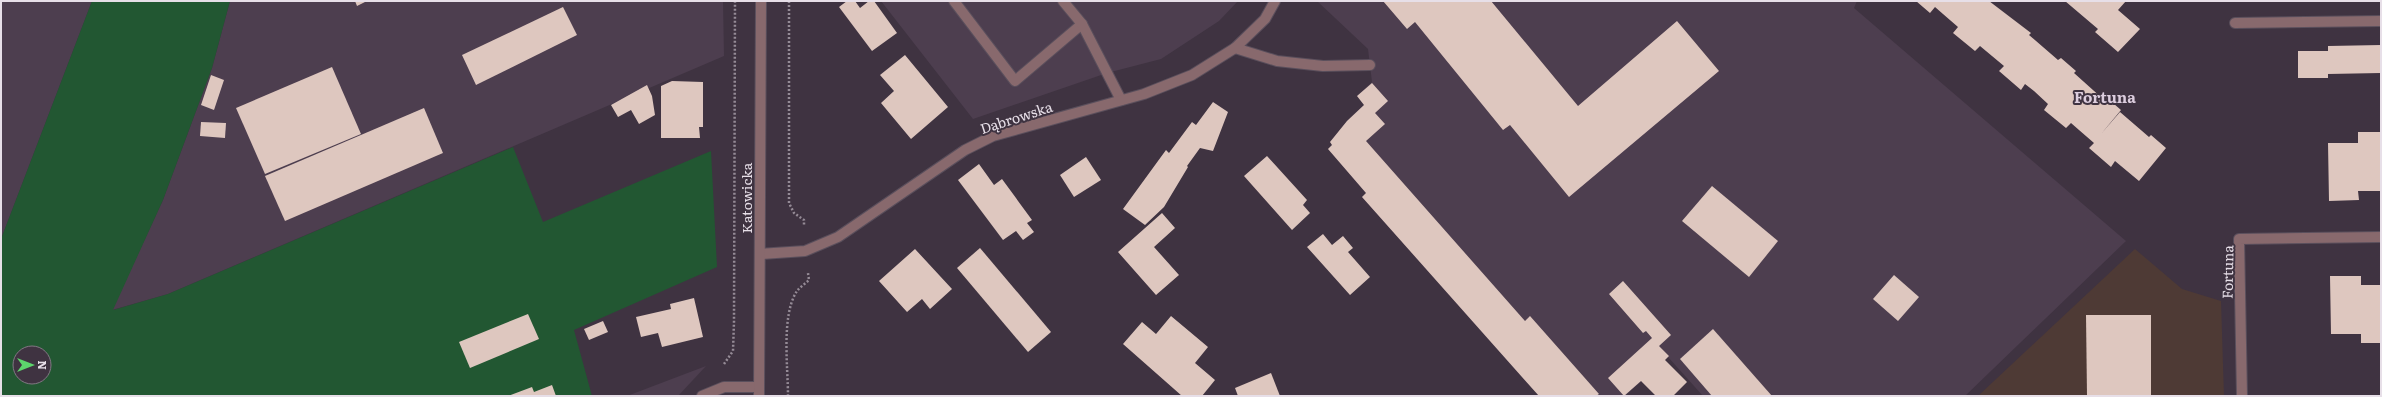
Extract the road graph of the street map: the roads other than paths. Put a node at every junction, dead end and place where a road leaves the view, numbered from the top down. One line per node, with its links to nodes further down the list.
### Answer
1 (761, 1): 12 (street, Katowicka)
2 (954, 1): 7 (street)
3 (1063, 1): 7 (street)
4 (1275, 1): 8 (street, Dąbrowska)
5 (2381, 22): 6 (street)
6 (2235, 23)
7 (1082, 24): 10 (street)
8 (1235, 48): 9 (street); 10 (street, Dąbrowska)
9 (1370, 65)
10 (1121, 100): 12 (street, Dąbrowska)
11 (2381, 236): 15 (street, Fortuna)
12 (760, 254): 13 (street, Katowicka)
13 (759, 392): 14 (street)
14 (702, 396)
15 (2242, 396)

